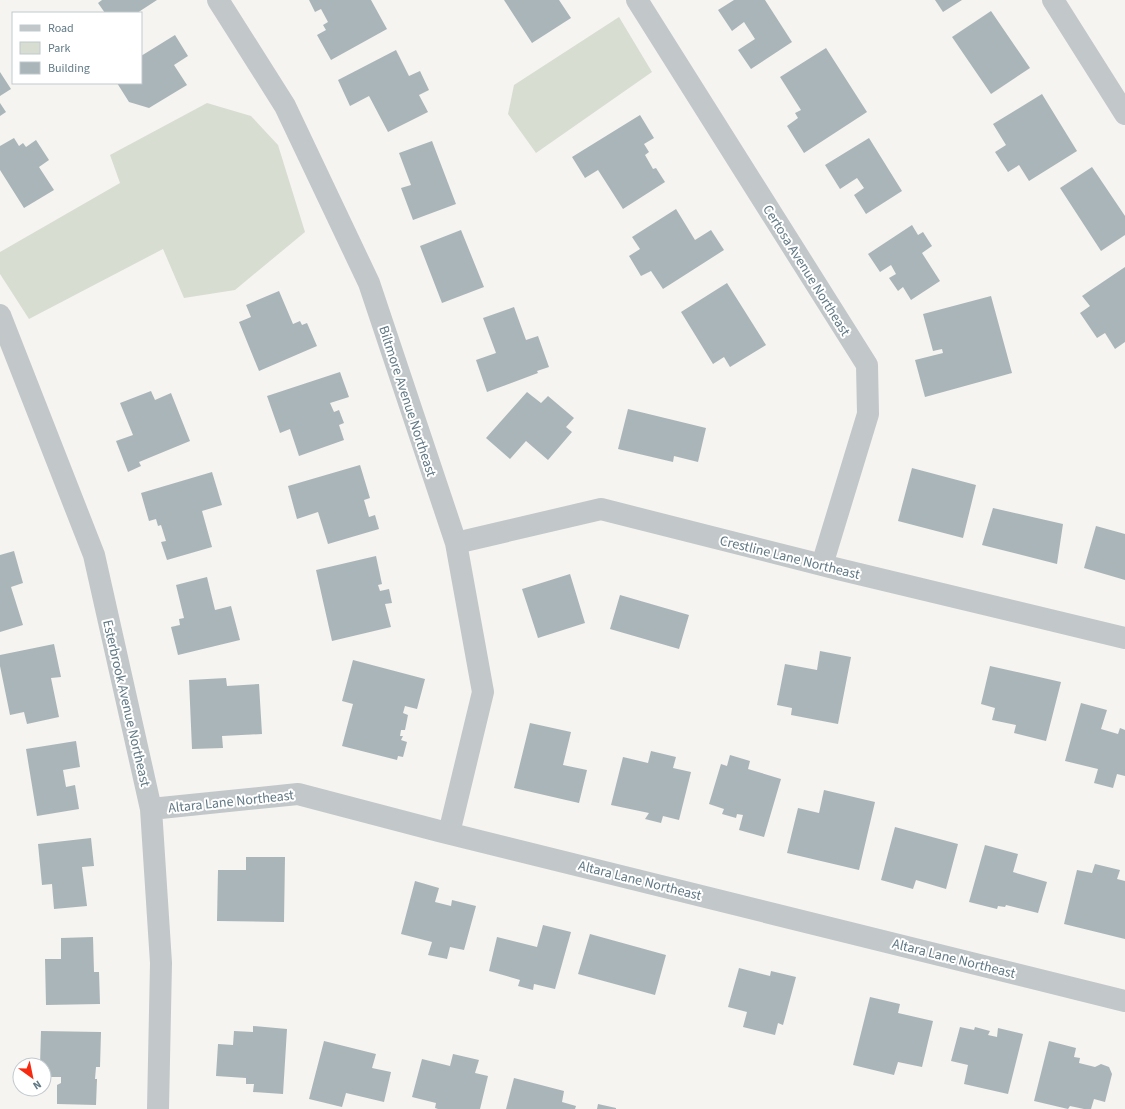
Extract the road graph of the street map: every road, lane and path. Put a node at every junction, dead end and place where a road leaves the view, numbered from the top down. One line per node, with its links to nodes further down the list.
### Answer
1 (218, 0): 6 (street, Biltmore Avenue Northeast)
2 (637, 0): 7 (street, Certosa Avenue Northeast)
3 (1053, 0): 4 (street)
4 (1125, 114)
5 (0, 315): 9 (street, Esterbrook Avenue Northeast)
6 (456, 543): 7 (street, Crestline Lane Northeast); 10 (street, Biltmore Avenue Northeast)
7 (822, 564): 8 (street, Crestline Lane Northeast)
8 (1125, 638)
9 (151, 809): 10 (street, Altara Lane Northeast); 12 (street, Esterbrook Avenue Northeast)
10 (449, 833): 11 (street, Altara Lane Northeast)
11 (1125, 1001)
12 (158, 1109)

